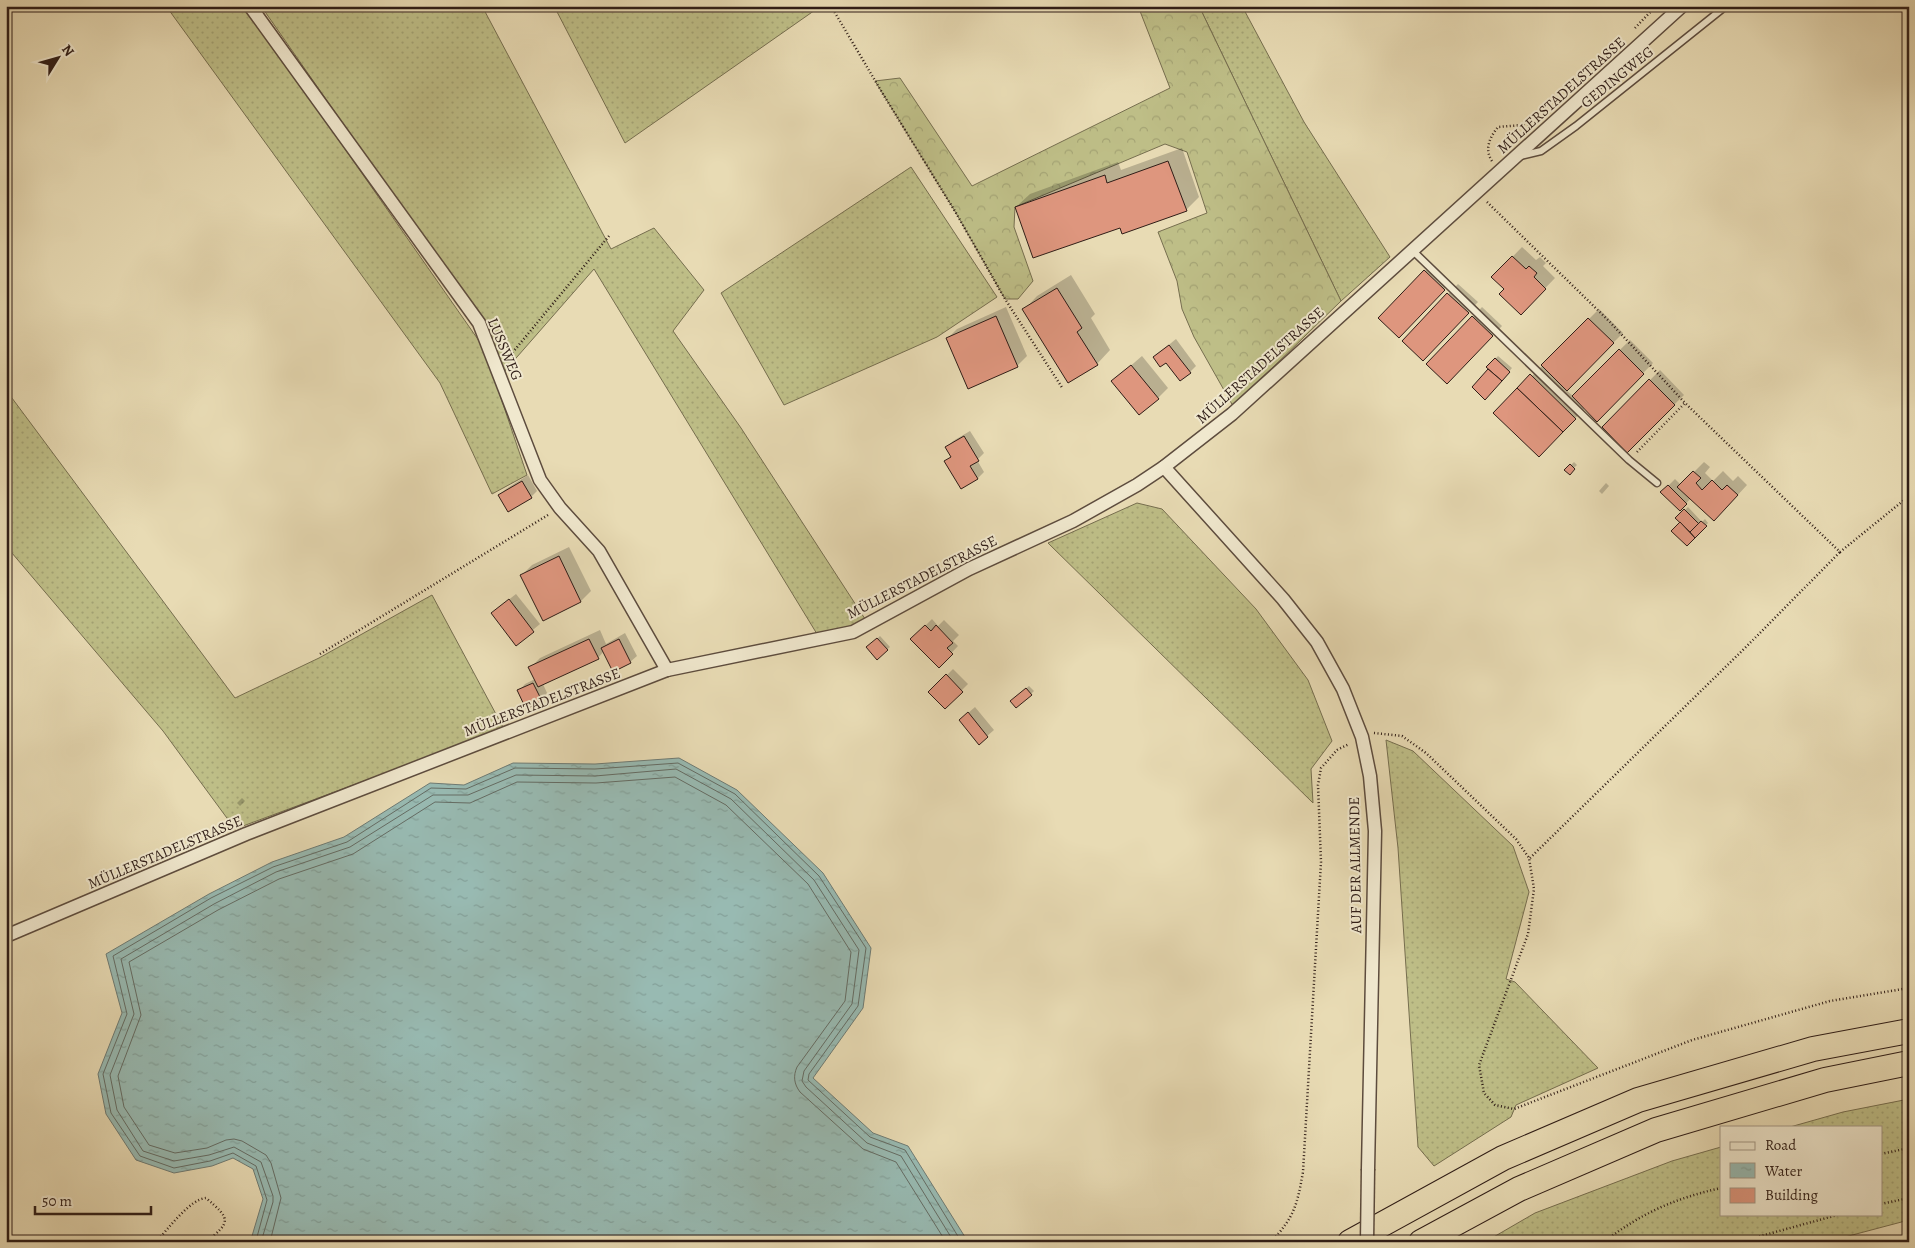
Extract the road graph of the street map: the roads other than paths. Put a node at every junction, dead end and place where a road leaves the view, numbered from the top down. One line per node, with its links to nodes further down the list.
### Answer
1 (250, 6): 8 (street, LUSSWEG)
2 (1682, 6): 4 (street, MÜLLERSTADELSTRASSE)
3 (1726, 6): 4 (lane, GEDINGWEG)
4 (1518, 157): 5 (street, MÜLLERSTADELSTRASSE)
5 (1412, 250): 6 (street, MÜLLERSTADELSTRASSE); 7 (lane)
6 (1164, 467): 8 (street, MÜLLERSTADELSTRASSE); 13 (street, AUF DER ALLMENDE, bridge)
7 (1657, 483)
8 (668, 670): 9 (street, MÜLLERSTADELSTRASSE)
9 (6, 936)
10 (1909, 1031): 12 (highway)
11 (1909, 1063): 14 (highway)
12 (1350, 1242)
13 (1367, 1242)
14 (1421, 1242)

